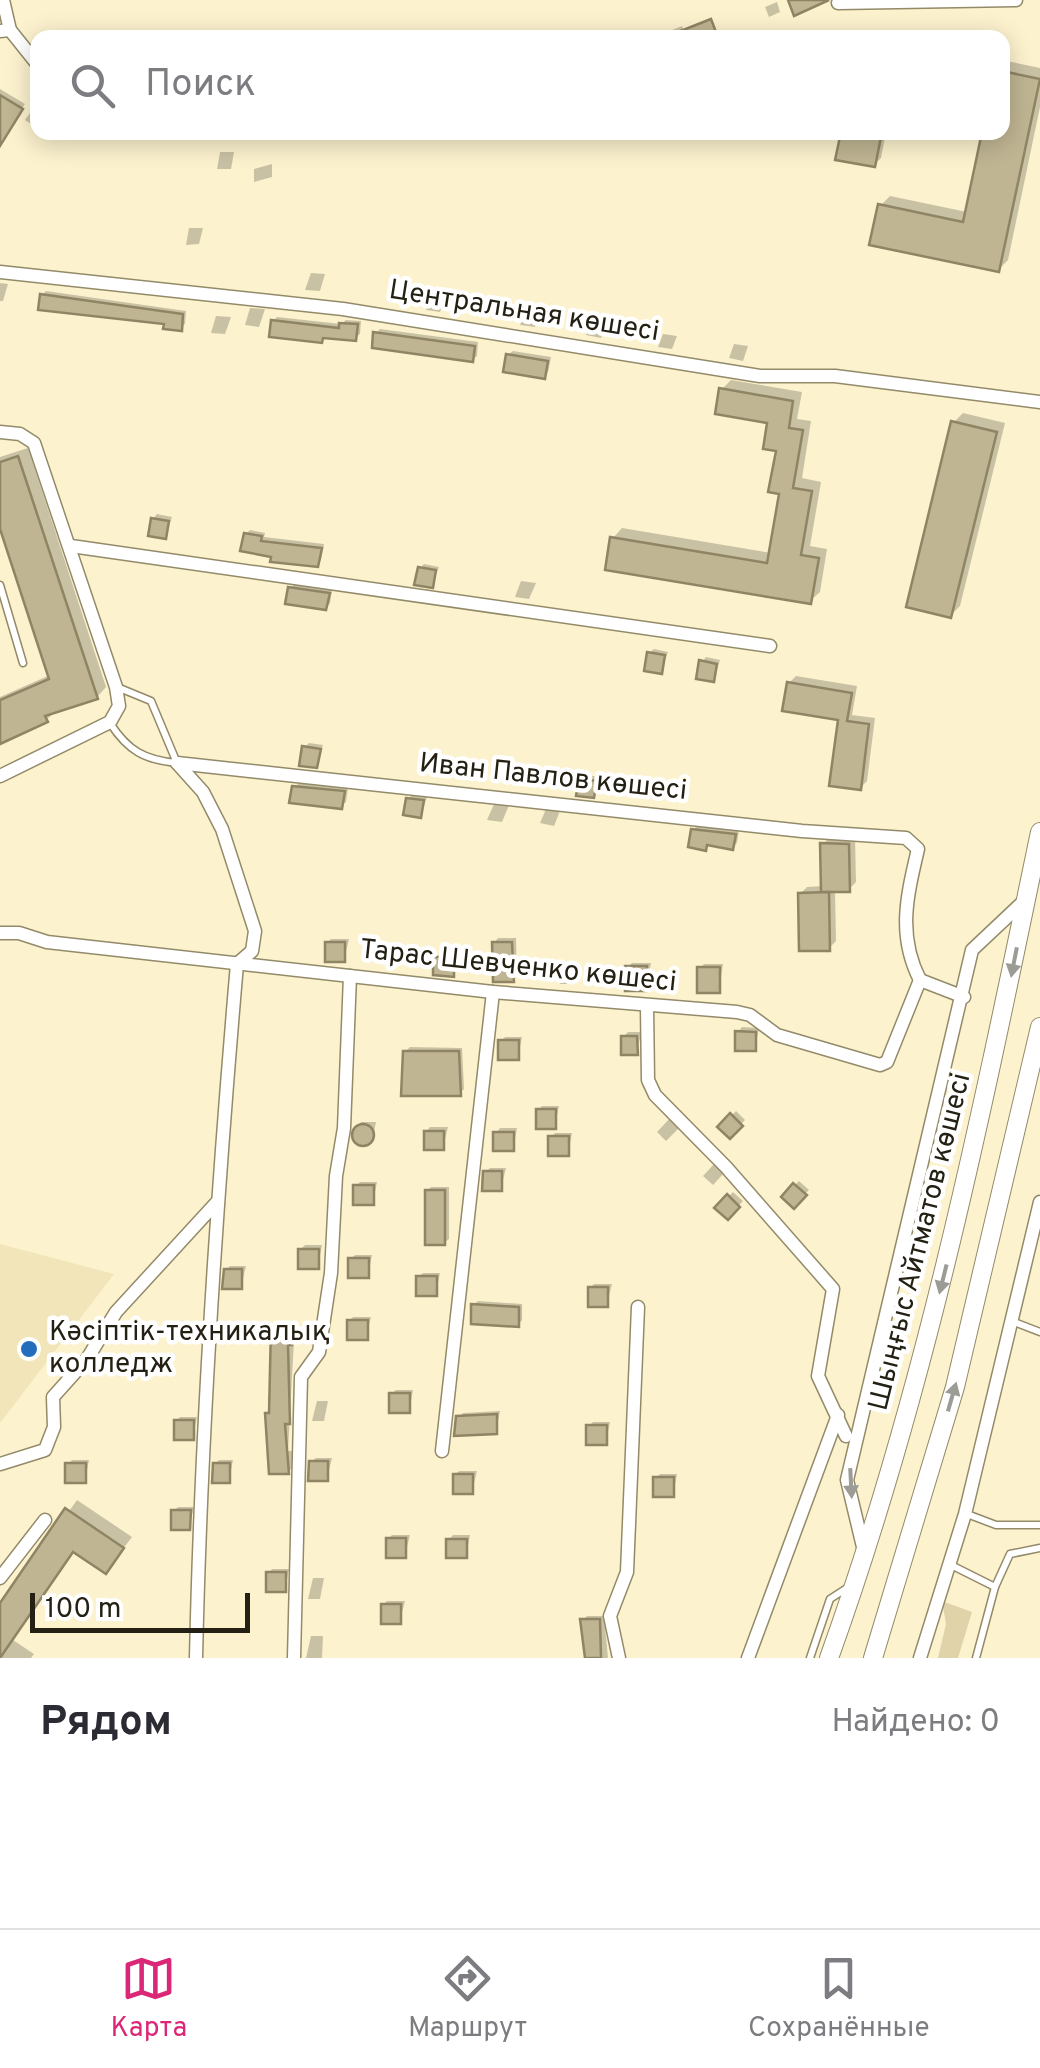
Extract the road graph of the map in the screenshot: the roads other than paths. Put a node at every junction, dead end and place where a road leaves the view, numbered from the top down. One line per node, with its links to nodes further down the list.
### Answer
1 (4, 0): 4 (street)
2 (1016, 0): 3 (street)
3 (838, 3)
4 (5, 31): 5 (street)
5 (30, 58)
6 (0, 272): 7 (street, Центральная көшесі)
7 (1040, 402)
8 (0, 432): 9 (street)
9 (71, 546): 11 (street); 13 (street)
10 (0, 584): 12 (lane)
11 (770, 646)
12 (23, 662)
13 (116, 687): 14 (street); 15 (lane)
14 (110, 722): 15 (lane); 16 (street)
15 (177, 762): 20 (street); 22 (street, Иван Павлов көшесі)
16 (0, 776)
17 (1040, 832): 18 (main road, Шыңғыс Айтматов көшесі)
18 (1026, 899): 24 (street); 41 (main road, Шыңғыс Айтматов көшесі, one-way to 41)
19 (0, 933): 20 (street, Тарас Шевченко көшесі)
20 (237, 964): 21 (street, Тарас Шевченко көшесі); 27 (street)
21 (350, 976): 23 (street, Тарас Шевченко көшесі); 47 (street)
22 (920, 980): 24 (street); 25 (street, Тарас Шевченко көшесі)
23 (493, 992): 25 (street, Тарас Шевченко көшесі); 35 (street)
24 (964, 997): 41 (street, one-way to 41)
25 (647, 1006): 33 (street)
26 (1040, 1026): 52 (main road, one-way to 26)
27 (217, 1202): 36 (street); 46 (street)
28 (1040, 1202): 29 (street)
29 (1036, 1231): 31 (street)
30 (638, 1307): 48 (street)
31 (1012, 1321): 32 (lane); 37 (street)
32 (1040, 1332)
33 (838, 1415): 34 (street); 49 (street)
34 (846, 1436)
35 (442, 1451)
36 (0, 1464)
37 (965, 1514): 39 (lane); 42 (street)
38 (45, 1520): 43 (street)
39 (1040, 1525)
40 (1040, 1548): 45 (lane)
41 (865, 1556): 44 (main road, Шыңғыс Айтматов көшесі)
42 (948, 1564): 45 (lane); 53 (street)
43 (0, 1578)
44 (857, 1581): 50 (lane); 51 (main road, Шыңғыс Айтматов көшесі)
45 (996, 1587): 54 (lane)
46 (196, 1658)
47 (294, 1658)
48 (619, 1658)
49 (748, 1658)
50 (810, 1658)
51 (829, 1658)
52 (873, 1658)
53 (920, 1658)
54 (976, 1658)

